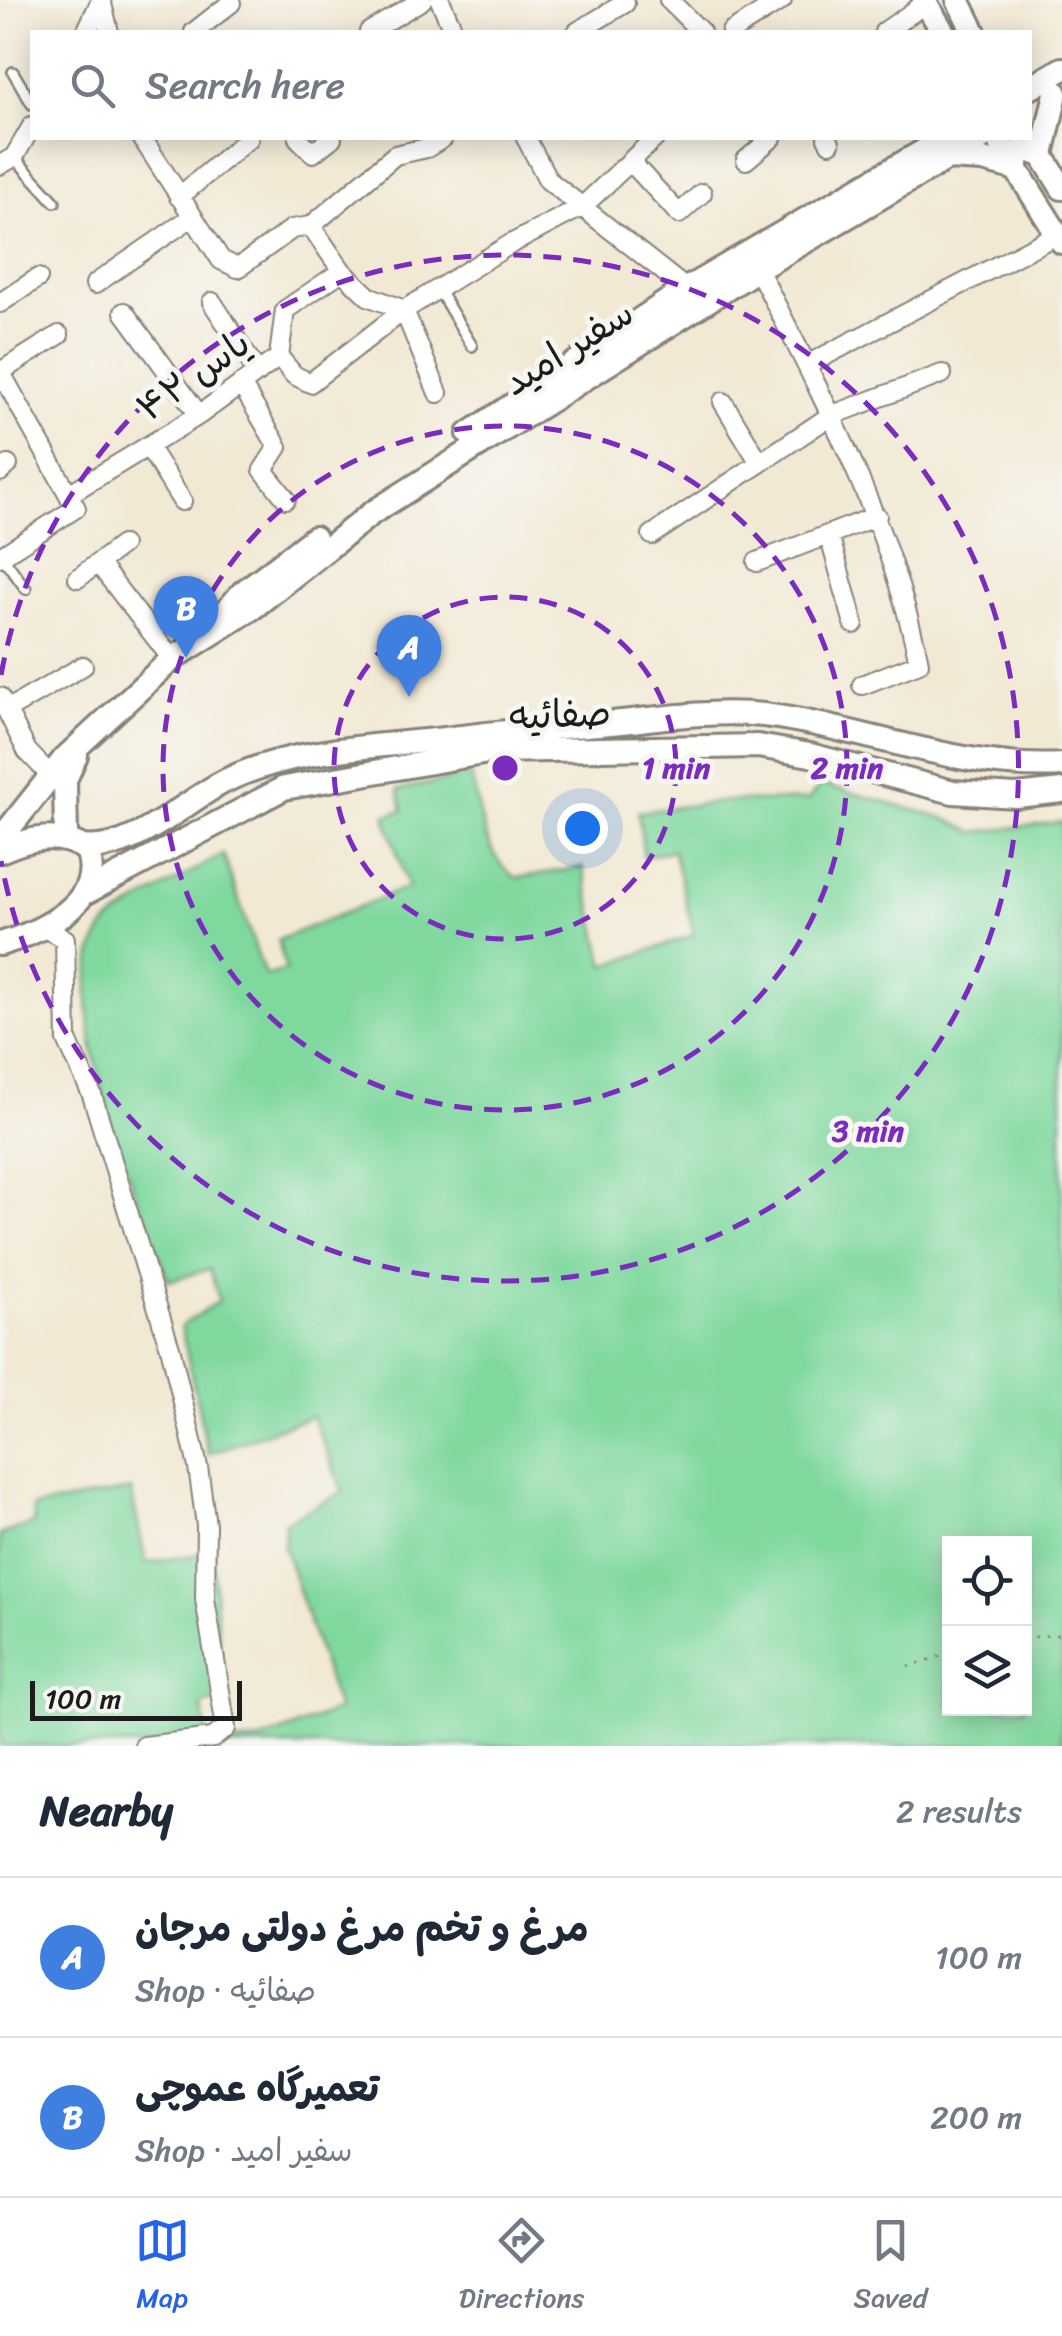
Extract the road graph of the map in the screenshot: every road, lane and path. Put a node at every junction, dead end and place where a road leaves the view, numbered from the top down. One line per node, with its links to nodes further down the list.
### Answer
1 (422, 0): 12 (street)
2 (440, 0): 13 (street)
3 (669, 0): 15 (street)
4 (782, 0): 16 (street)
5 (626, 1): 14 (street)
6 (101, 2): 9 (street); 10 (street)
7 (925, 2): 17 (street); 18 (street)
8 (230, 3): 11 (street)
9 (87, 30)
10 (108, 30)
11 (196, 30)
12 (372, 30)
13 (453, 30)
14 (579, 30)
15 (699, 30)
16 (734, 30)
17 (887, 30)
18 (943, 30)
19 (1062, 69): 21 (street)
20 (13, 72): 23 (lane)
21 (1032, 87)
22 (1059, 91): 24 (street); 36 (street)
23 (30, 101)
24 (1032, 108)
25 (30, 129): 39 (street)
26 (143, 140): 44 (street)
27 (247, 140): 44 (street)
28 (300, 140): 29 (street)
29 (329, 140)
30 (440, 140): 48 (street)
31 (527, 140): 46 (street)
32 (652, 140): 40 (street)
33 (770, 140): 38 (street)
34 (976, 140): 37 (street, سفیر امید)
35 (998, 140): 41 (street)
36 (1036, 146): 41 (street); 42 (street)
37 (939, 152): 41 (street); 50 (street, سفیر امید); 55 (street, سفیر امید)
38 (746, 160)
39 (7, 161): 45 (lane)
40 (630, 161): 43 (street); 46 (street)
41 (1017, 169): 49 (street)
42 (1062, 188)
43 (702, 192)
44 (179, 196): 47 (street)
45 (55, 202)
46 (582, 206): 54 (street); 55 (street)
47 (192, 216): 48 (street); 53 (street)
48 (311, 226): 51 (street)
49 (1060, 238): 63 (street)
50 (758, 269): 63 (street); 87 (street, سفیر امید)
51 (342, 272): 58 (street); 62 (street, یاس ۴۲)
52 (38, 278): 57 (street)
53 (96, 284)
54 (438, 288): 58 (street); 61 (lane)
55 (686, 289): 87 (street, سفیر امید)
56 (212, 302): 65 (street)
57 (0, 303)
58 (404, 310): 62 (street); 68 (street)
59 (124, 312): 70 (street)
60 (58, 335): 64 (street)
61 (472, 346)
62 (279, 358): 65 (street, یاس ۴۲)
63 (807, 365): 71 (street)
64 (0, 372): 74 (street)
65 (258, 373): 67 (street, یاس ۴۲)
66 (942, 374): 71 (street)
67 (241, 384): 70 (street, یاس ۴۲); 75 (street)
68 (438, 392)
69 (723, 402): 73 (street)
70 (200, 414): 72 (street, یاس ۴۲)
71 (830, 416): 73 (street); 77 (street)
72 (148, 446): 74 (street, یاس ۴۲); 76 (street)
73 (760, 463): 78 (street)
74 (68, 494): 81 (street, یاس ۴۲)
75 (286, 499)
76 (182, 501)
77 (878, 516): 79 (street); 90 (street)
78 (652, 535)
79 (829, 535): 82 (street); 86 (street)
80 (122, 545): 83 (street)
81 (1, 556): 85 (lane)
82 (757, 562)
83 (98, 564): 84 (street); 88 (street)
84 (78, 578)
85 (26, 590)
86 (854, 624)
87 (206, 636): 88 (street, سفیر امید)
88 (172, 659): 92 (street, سفیر امید)
89 (83, 666): 91 (street)
90 (862, 685)
91 (3, 704): 94 (street)
92 (78, 749): 94 (street, سفیر امید); 97 (street)
93 (1062, 764): 97 (street, صفائیه)
94 (51, 776): 96 (street, سفیر امید)
95 (1062, 790): 99 (street, صفائیه)
96 (0, 840)
97 (74, 843): 98 (street, صفائیه); 99 (street)
98 (0, 852)
99 (84, 894): 100 (street, صفائیه)
100 (43, 927): 101 (street, صفائیه); 106 (street)
101 (0, 944)
102 (1062, 1634): 103 (path)
103 (1032, 1637)
104 (942, 1656): 105 (path)
105 (908, 1667)
106 (144, 1746)

